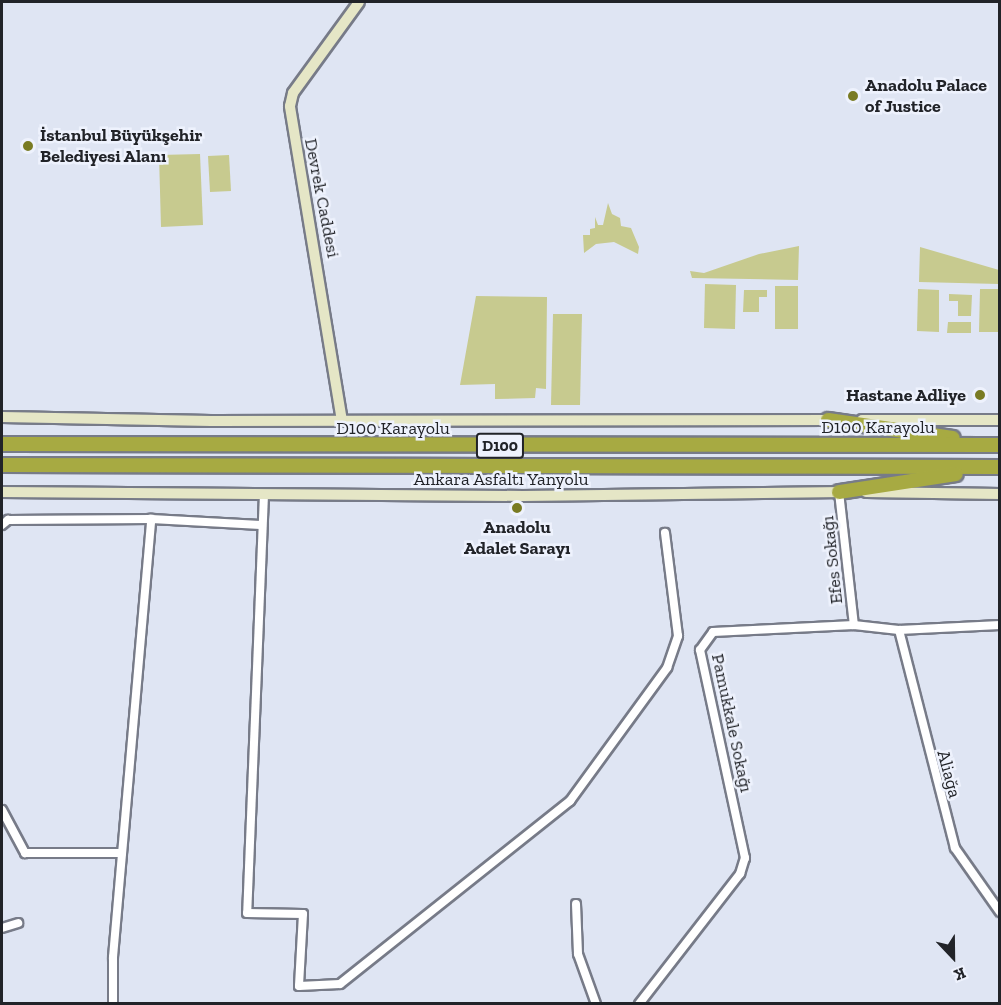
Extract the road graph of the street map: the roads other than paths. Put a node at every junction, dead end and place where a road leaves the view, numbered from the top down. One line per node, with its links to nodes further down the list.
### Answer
1 (358, 2): 5 (main road, Devrek Caddesi)
2 (2, 417): 5 (main road)
3 (828, 420): 4 (main road); 5 (main road); 7 (highway)
4 (999, 420)
5 (342, 421)
6 (2, 444): 7 (highway, D100 Karayolu / D100)
7 (999, 445)
8 (2, 465): 9 (highway, D100 Karayolu / D100)
9 (999, 468): 11 (highway)
10 (2, 492): 12 (main road, Ankara Asfaltı Yanyolu)
11 (839, 492): 12 (main road, Ankara Asfaltı Yanyolu); 13 (main road, Ankara Asfaltı Yanyolu); 18 (street, Efes Sokağı)
12 (264, 494): 16 (street)
13 (999, 494)
14 (151, 519): 15 (street); 16 (street); 22 (street)
15 (2, 525)
16 (261, 525): 17 (street)
17 (665, 533)
18 (854, 625): 20 (street, Pamukkale Sokağı); 29 (street, Pamukkale Sokağı)
19 (999, 625): 20 (street, Pamukkale Sokağı)
20 (899, 630): 24 (street, Aliağa)
21 (2, 810): 22 (street)
22 (122, 853): 27 (street)
23 (576, 904): 28 (street)
24 (999, 912)
25 (18, 923): 26 (street)
26 (2, 928)
27 (113, 1004)
28 (596, 1004)
29 (639, 1004)

